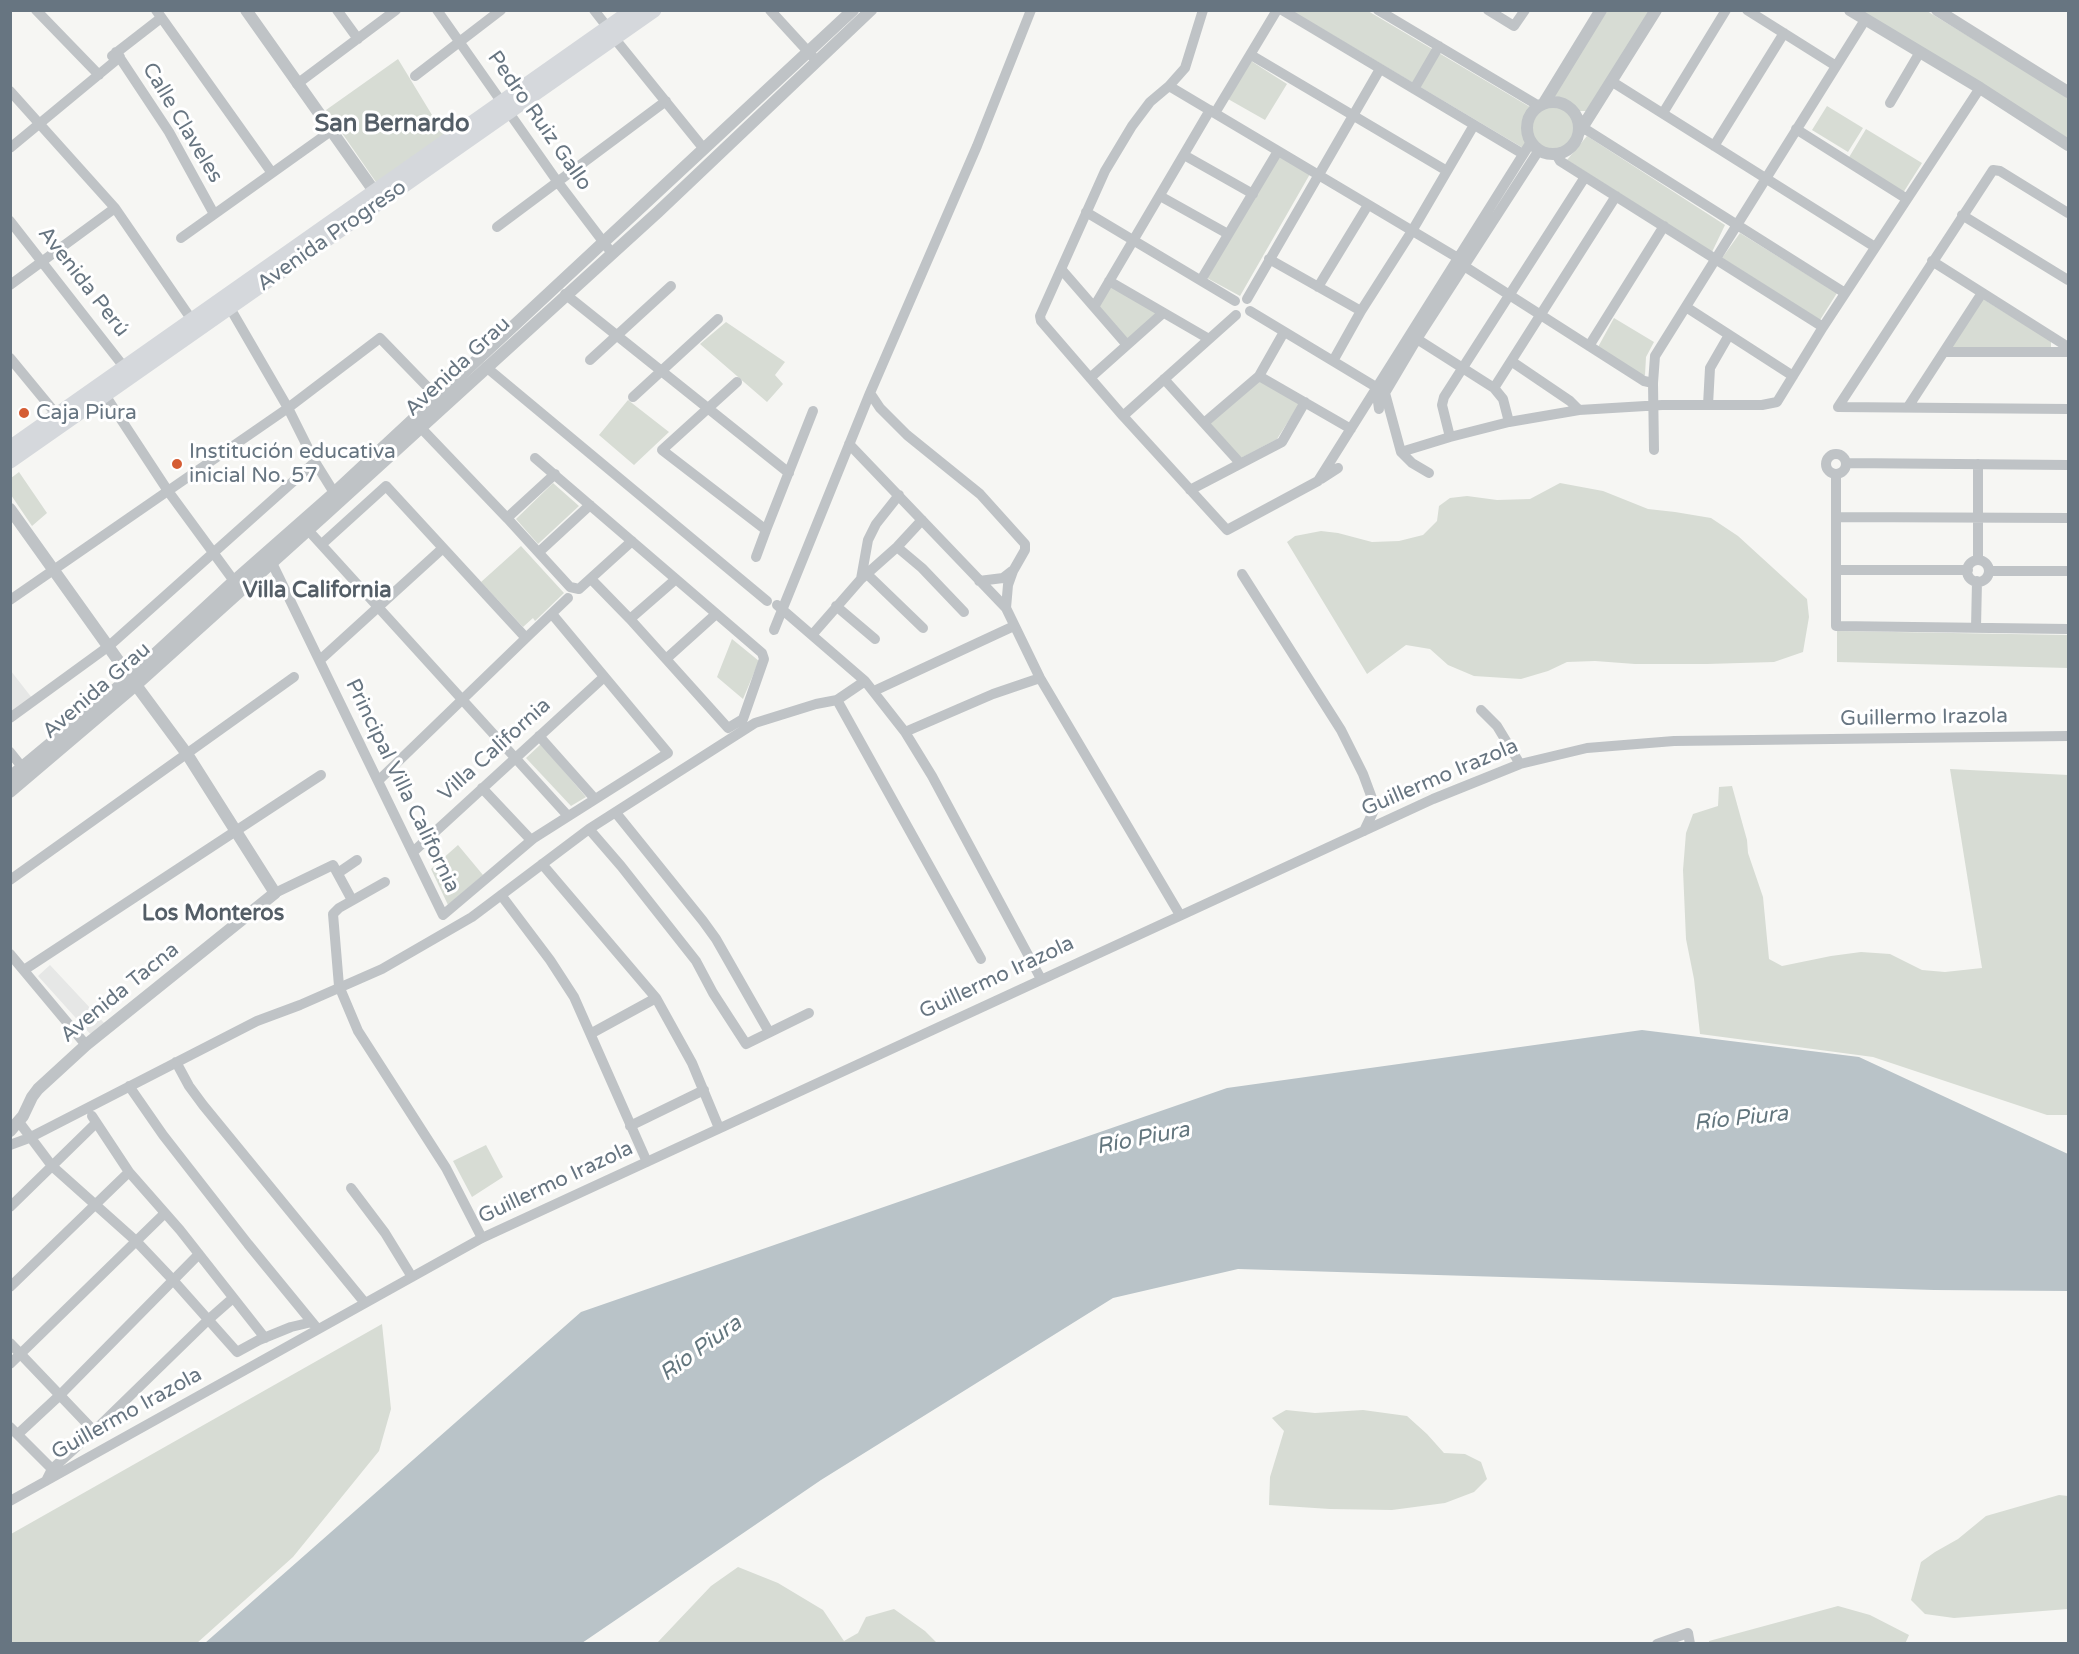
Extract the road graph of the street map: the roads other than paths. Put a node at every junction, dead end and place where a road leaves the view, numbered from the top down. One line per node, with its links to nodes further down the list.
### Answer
1 (246, 10): 45 (street)
2 (337, 10): 32 (street)
3 (396, 10): 32 (street)
4 (437, 10): 33 (street, Pedro Ruiz Gallo)
5 (501, 10): 33 (street)
6 (594, 10): 30 (street)
7 (633, 10): 30 (main road, Avenida Progreso)
8 (654, 10): 30 (main road, Avenida Progreso)
9 (770, 10): 35 (street)
10 (853, 10): 35 (street, Avenida Grau)
11 (871, 10): 39 (street, Avenida Grau)
12 (1203, 10): 46 (street)
13 (1277, 10): 38 (street)
14 (1282, 10): 29 (street)
15 (1306, 10): 29 (street)
16 (1378, 10): 34 (street)
17 (1488, 10): 18 (street)
18 (1525, 10)
19 (1601, 10): 53 (street)
20 (1656, 10): 44 (street)
21 (1726, 10): 56 (street)
22 (1747, 10): 31 (street)
23 (1851, 10): 28 (street)
24 (1937, 10): 50 (street)
25 (1030, 11): 154 (street)
26 (39, 12): 42 (street)
27 (159, 14): 37 (street); 73 (street)
28 (1865, 20): 36 (street); 40 (street)
29 (1300, 21): 41 (street)
30 (611, 33): 51 (street); 54 (main road, Avenida Progreso)
31 (1784, 33): 40 (street); 65 (street)
32 (358, 39): 45 (street)
33 (460, 43): 43 (street); 54 (street, Pedro Ruiz Gallo)
34 (1438, 46): 48 (street); 53 (street)
35 (808, 51): 39 (street); 67 (street, Avenida Grau)
36 (1920, 52): 47 (street); 52 (street)
37 (118, 55): 42 (street); 87 (street, Calle Claveles)
38 (1251, 55): 55 (street); 57 (street)
39 (817, 61): 98 (street, Avenida Grau)
40 (1836, 66): 61 (street)
41 (1380, 69): 48 (street); 57 (street)
42 (97, 73): 58 (street)
43 (415, 76)
44 (1611, 81): 56 (street); 60 (street)
45 (297, 84): 62 (street)
46 (1169, 86): 55 (street); 85 (street)
47 (1980, 88): 63 (street); 82 (street)
48 (1414, 89): 59 (street)
49 (10, 91): 58 (street)
50 (2068, 92)
51 (666, 101): 67 (street); 77 (street)
52 (1890, 103)
53 (1541, 105): 60 (street); 64 (street)
54 (506, 108): 77 (street, Pedro Ruiz Gallo); 79 (main road, Avenida Progreso)
55 (1213, 112): 68 (street); 69 (street)
56 (1663, 113): 65 (street)
57 (1353, 116): 72 (street); 74 (street)
58 (41, 123): 66 (street); 84 (street)
59 (1474, 124): 70 (street); 72 (street)
60 (1581, 129): 71 (street); 90 (street)
61 (1796, 129): 76 (street); 82 (street)
62 (331, 131): 73 (street); 79 (street)
63 (2068, 145)
64 (1535, 146): 70 (street); 71 (street); 103 (street)
65 (1714, 146): 76 (street)
66 (10, 148)
67 (704, 149): 98 (street, Avenida Grau)
68 (1278, 151): 74 (street); 78 (street)
69 (1184, 154): 78 (street); 80 (street)
70 (1523, 154): 103 (street)
71 (1556, 154): 75 (street)
72 (1447, 171): 93 (street)
73 (272, 173): 87 (street)
74 (1318, 175): 83 (street); 99 (street)
75 (1585, 177): 81 (street); 114 (street)
76 (1766, 178): 90 (street); 97 (street)
77 (557, 181): 92 (street); 98 (street, Pedro Ruiz Gallo)
78 (1253, 194): 94 (street)
79 (379, 196): 119 (main road, Avenida Progreso); 126 (main road, Avenida Progreso)
80 (1160, 196): 94 (street); 96 (street)
81 (1616, 196): 91 (street); 124 (street)
82 (1907, 199): 97 (street)
83 (1368, 205): 93 (street); 110 (street)
84 (115, 208): 101 (street); 126 (street)
85 (1086, 212): 96 (street); 104 (street)
86 (2068, 213): 88 (street)
87 (214, 214): 95 (street)
88 (1962, 215): 102 (street); 106 (street)
89 (10, 221): 101 (street, Avenida Perú)
90 (1737, 225): 100 (street); 111 (street)
91 (1664, 226): 100 (street); 134 (street)
92 (497, 227)
93 (1412, 231): 103 (street); 121 (street)
94 (1228, 234): 105 (street)
95 (181, 238)
96 (1134, 240): 105 (street); 107 (street)
97 (1875, 247): 111 (street)
98 (608, 248): 113 (street, Avenida Grau); 157 (street, Avenida Grau)
99 (1269, 259): 110 (street); 115 (street)
100 (1716, 259): 118 (street); 127 (street)
101 (43, 261): 108 (street); 142 (street, Avenida Perú)
102 (1932, 261): 112 (street); 161 (street)
103 (1461, 262): 114 (street); 132 (street); 152 (street)
104 (1061, 269): 117 (street); 148 (street)
105 (1201, 280): 116 (street)
106 (2068, 280)
107 (1109, 281): 117 (street); 122 (street)
108 (10, 285)
109 (671, 286): 130 (street)
110 (1318, 287): 121 (street)
111 (1845, 293): 127 (street)
112 (1982, 293): 135 (street); 136 (street)
113 (566, 294): 130 (street); 143 (street, Avenida Grau)
114 (1509, 296): 124 (street); 144 (street)
115 (1247, 299): 116 (street); 120 (street)
116 (1235, 301): 123 (street)
117 (1094, 307): 133 (street)
118 (1686, 307): 129 (street); 151 (street)
119 (230, 308): 126 (main road, Avenida Progreso); 162 (street)
120 (1250, 311): 123 (street); 128 (street)
121 (1361, 312): 140 (street)
122 (1163, 313): 131 (street); 133 (street)
123 (1236, 315): 131 (street)
124 (1541, 316): 134 (street); 141 (street)
125 (718, 319): 145 (street)
126 (195, 325): 142 (main road, Avenida Progreso); 155 (main road, Avenida Progreso)
127 (1823, 327): 147 (street)
128 (1284, 332): 140 (street); 146 (street)
129 (1729, 335): 147 (street); 160 (street)
130 (617, 336): 139 (street); 145 (street)
131 (1209, 339): 149 (street)
132 (1417, 339): 144 (street); 178 (street)
133 (1127, 345): 148 (street)
134 (1589, 346): 151 (street)
135 (2068, 347)
136 (1944, 351): 137 (street); 161 (street)
137 (2068, 352)
138 (10, 358): 168 (street)
139 (590, 360)
140 (1333, 361): 152 (street)
141 (1511, 361): 153 (street); 166 (street)
142 (124, 367): 168 (main road, Avenida Progreso)
143 (486, 367): 157 (street, Avenida Grau); 232 (street)
144 (1462, 368): 153 (street); 174 (street)
145 (662, 371): 156 (street); 165 (street)
146 (1259, 376): 158 (street); 171 (street)
147 (1793, 376): 160 (street)
148 (1090, 378): 169 (street)
149 (1164, 379): 169 (street); 171 (street)
150 (737, 382): 165 (street)
151 (1653, 383): 159 (street)
152 (1376, 387): 163 (street); 173 (street)
153 (1494, 388): 170 (street)
154 (870, 393): 175 (street); 217 (street)
155 (105, 395): 180 (main road, Avenida Progreso); 193 (street)
156 (633, 397)
157 (441, 402): 162 (street); 172 (street, Avenida Grau); 195 (street, Avenida Grau)
158 (1305, 402): 173 (street); 182 (street)
159 (1654, 405): 160 (street); 166 (street); 177 (street)
160 (1708, 405)
161 (1908, 407): 164 (street)
162 (288, 408): 181 (street); 193 (street)
163 (1379, 409)
164 (2068, 409)
165 (708, 410): 187 (street); 204 (street)
166 (1579, 410): 170 (street)
167 (813, 411): 187 (street)
168 (57, 415): 176 (main road, Avenida Progreso)
169 (1123, 416): 192 (street)
170 (1509, 422): 174 (street)
171 (1204, 423): 182 (street)
172 (420, 428): 195 (street, Avenida Grau); 199 (street)
173 (1351, 429): 191 (street)
174 (1450, 437): 178 (street)
175 (849, 444): 194 (street); 232 (street)
176 (10, 448)
177 (1654, 450)
178 (1401, 452): 188 (street)
179 (536, 458): 189 (street)
180 (10, 461)
181 (315, 462): 195 (street); 210 (street)
182 (1240, 463): 192 (street)
183 (1847, 463): 184 (street); 190 (street); 190 (street)
184 (1978, 464): 185 (street); 200 (street)
185 (2068, 465)
186 (1338, 468): 191 (street)
187 (789, 473): 204 (street)
188 (1429, 473)
189 (555, 474): 196 (street); 199 (street)
190 (1836, 474): 198 (street)
191 (1318, 481): 192 (street)
192 (1190, 490)
193 (168, 491): 210 (street); 214 (street)
194 (899, 495): 202 (street); 221 (street)
195 (337, 498): 203 (street, Avenida Grau); 224 (street, Avenida Grau)
196 (590, 505): 205 (street); 209 (street)
197 (10, 508): 214 (street)
198 (1836, 517): 200 (street); 215 (street)
199 (507, 518): 209 (street)
200 (1978, 518): 201 (street); 212 (street)
201 (2068, 518)
202 (922, 520): 207 (street); 225 (street)
203 (308, 530): 206 (street); 213 (street, Avenida Grau)
204 (766, 530): 211 (street)
205 (632, 541): 222 (street); 223 (street)
206 (322, 544): 208 (street); 229 (street)
207 (897, 547): 221 (street); 233 (street)
208 (443, 548): 229 (street); 243 (street)
209 (539, 552): 222 (street)
210 (213, 554): 224 (street); 245 (street)
211 (756, 557)
212 (1978, 560): 216 (street); 218 (street)
213 (272, 563): 247 (street, Principal Villa California); 251 (street, Avenida Grau)
214 (54, 569): 228 (street); 245 (street)
215 (1836, 570): 216 (street); 239 (street)
216 (1968, 570): 226 (street)
217 (1013, 571): 225 (street); 231 (street)
218 (1989, 571): 219 (street); 226 (street)
219 (2068, 571)
220 (1242, 574): 276 (street)
221 (864, 576): 230 (street); 238 (street)
222 (591, 579): 236 (street)
223 (676, 579): 235 (street); 236 (street)
224 (234, 581): 251 (street, Avenida Grau)
225 (979, 581): 231 (street)
226 (1977, 581): 239 (street)
227 (568, 598): 234 (street)
228 (10, 600)
229 (379, 606): 247 (street); 254 (street)
230 (836, 606): 242 (street); 244 (street)
231 (1006, 608): 237 (street)
232 (783, 609): 241 (street); 242 (street)
233 (964, 612)
234 (552, 614): 243 (street); 249 (street)
235 (716, 614): 246 (street); 246 (street)
236 (630, 619): 246 (street)
237 (1014, 626): 250 (street); 253 (street)
238 (923, 628)
239 (1976, 628): 240 (street)
240 (2068, 629)
241 (774, 630)
242 (812, 635): 252 (street)
243 (526, 638): 254 (street)
244 (875, 639)
245 (109, 646): 251 (street); 257 (street)
246 (666, 659)
247 (320, 660): 268 (street, Principal Villa California)
248 (294, 677): 262 (street)
249 (604, 677): 259 (street, Villa California); 271 (street, Principal Villa California)
250 (1040, 678): 258 (street); 287 (street)
251 (133, 681): 262 (street); 265 (street, Avenida Grau); 270 (street, Avenida Grau)
252 (865, 681): 253 (street); 255 (street)
253 (874, 691): 258 (street)
254 (463, 699): 263 (street); 268 (street)
255 (837, 700): 272 (street); 289 (street)
256 (1481, 710): 264 (street)
257 (10, 718)
258 (905, 732): 291 (street)
259 (539, 736): 263 (street, Villa California); 271 (street)
260 (2068, 736): 264 (street, Guillermo Irazola)
261 (10, 752): 265 (street)
262 (187, 754): 275 (street); 282 (street)
263 (516, 758): 269 (street, Villa California); 273 (street)
264 (1520, 764): 276 (street, Guillermo Irazola)
265 (22, 767): 267 (street, Avenida Grau)
266 (321, 775): 275 (street)
267 (10, 777)
268 (378, 781): 278 (street, Principal Villa California)
269 (482, 788): 277 (street); 278 (street, Villa California)
270 (10, 792)
271 (595, 799): 273 (street, Principal Villa California)
272 (616, 813): 274 (street); 295 (street)
273 (568, 816): 277 (street, Principal Villa California)
274 (589, 829): 280 (street); 295 (street)
275 (235, 831): 284 (street); 290 (street)
276 (1364, 831): 287 (street, Guillermo Irazola)
277 (531, 840): 278 (street, Principal Villa California)
278 (413, 852)
279 (357, 860): 281 (street, Avenida Tacna)
280 (542, 864): 285 (street); 293 (street)
281 (335, 869): 284 (street, Avenida Tacna); 286 (street)
282 (10, 880)
283 (385, 882): 286 (street)
284 (275, 893): 297 (street, Avenida Tacna)
285 (501, 895): 292 (street); 296 (street)
286 (352, 900): 292 (street)
287 (1180, 915): 291 (street, Guillermo Irazola)
288 (10, 954): 290 (street)
289 (981, 959)
290 (24, 970): 297 (street)
291 (1041, 979): 303 (street, Guillermo Irazola)
292 (339, 986): 298 (street); 313 (street)
293 (656, 998): 296 (street); 300 (street)
294 (809, 1013): 295 (street)
295 (769, 1032)
296 (592, 1033): 302 (street)
297 (86, 1045): 301 (street, Avenida Tacna)
298 (176, 1062): 299 (street); 320 (street)
299 (129, 1086): 304 (street); 322 (street)
300 (704, 1090): 302 (street); 303 (street)
301 (15, 1126): 304 (street)
302 (630, 1126): 306 (street)
303 (719, 1128): 306 (street, Guillermo Irazola)
304 (29, 1138): 305 (street); 307 (street)
305 (10, 1145)
306 (647, 1162): 313 (street, Guillermo Irazola)
307 (52, 1166): 308 (street); 310 (street); 311 (street)
308 (129, 1172): 310 (street); 312 (street)
309 (351, 1188): 316 (street)
310 (94, 1206): 314 (street); 318 (street)
311 (10, 1207)
312 (165, 1213): 314 (street); 315 (street)
313 (482, 1238): 316 (street, Guillermo Irazola)
314 (136, 1241): 317 (street); 325 (street)
315 (199, 1254): 317 (street); 319 (street)
316 (412, 1277): 320 (street, Guillermo Irazola)
317 (173, 1280): 321 (street); 327 (street)
318 (10, 1287)
319 (233, 1298): 321 (street); 323 (street)
320 (365, 1304): 322 (street, Guillermo Irazola)
321 (208, 1320): 323 (street); 329 (street)
322 (315, 1326): 323 (street); 331 (street, Guillermo Irazola)
323 (265, 1338)
324 (10, 1343): 325 (street)
325 (21, 1353): 326 (street); 327 (street)
326 (10, 1364)
327 (60, 1395): 328 (street); 329 (street)
328 (14, 1431): 330 (street)
329 (94, 1431): 330 (street)
330 (52, 1469): 331 (street)
331 (46, 1481): 332 (street, Guillermo Irazola)
332 (10, 1501)
333 (1657, 1644): 334 (street)
334 (1690, 1644)

